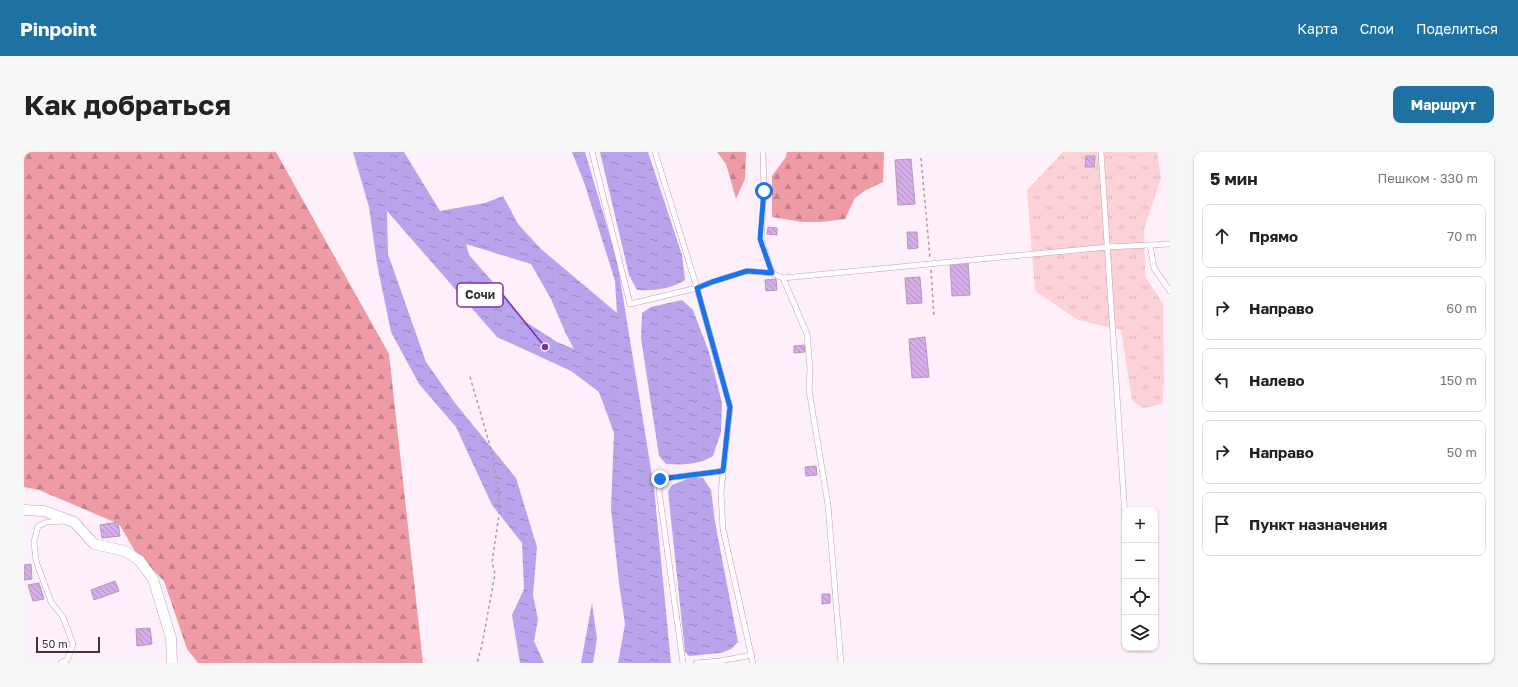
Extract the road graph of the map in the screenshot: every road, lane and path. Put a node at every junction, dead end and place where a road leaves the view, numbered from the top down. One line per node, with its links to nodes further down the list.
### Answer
1 (592, 152): 12 (lane)
2 (655, 152): 12 (lane)
3 (763, 152): 10 (lane)
4 (1101, 152): 8 (lane)
5 (921, 158): 9 (path)
6 (1170, 244): 7 (lane)
7 (1150, 245): 8 (lane); 13 (lane)
8 (1108, 247): 9 (lane); 17 (lane)
9 (931, 264): 11 (lane); 14 (path)
10 (772, 273): 11 (lane); 12 (lane)
11 (783, 278): 27 (lane)
12 (697, 288): 16 (lane)
13 (1170, 291)
14 (934, 318)
15 (470, 377): 23 (path)
16 (723, 471): 20 (lane); 24 (lane)
17 (1124, 507)
18 (24, 510): 19 (street)
19 (69, 520): 21 (lane); 22 (street)
20 (752, 655): 25 (lane); 26 (lane)
21 (61, 663)
22 (172, 663)
23 (477, 663)
24 (683, 663)
25 (696, 663)
26 (753, 663)
27 (841, 663)

